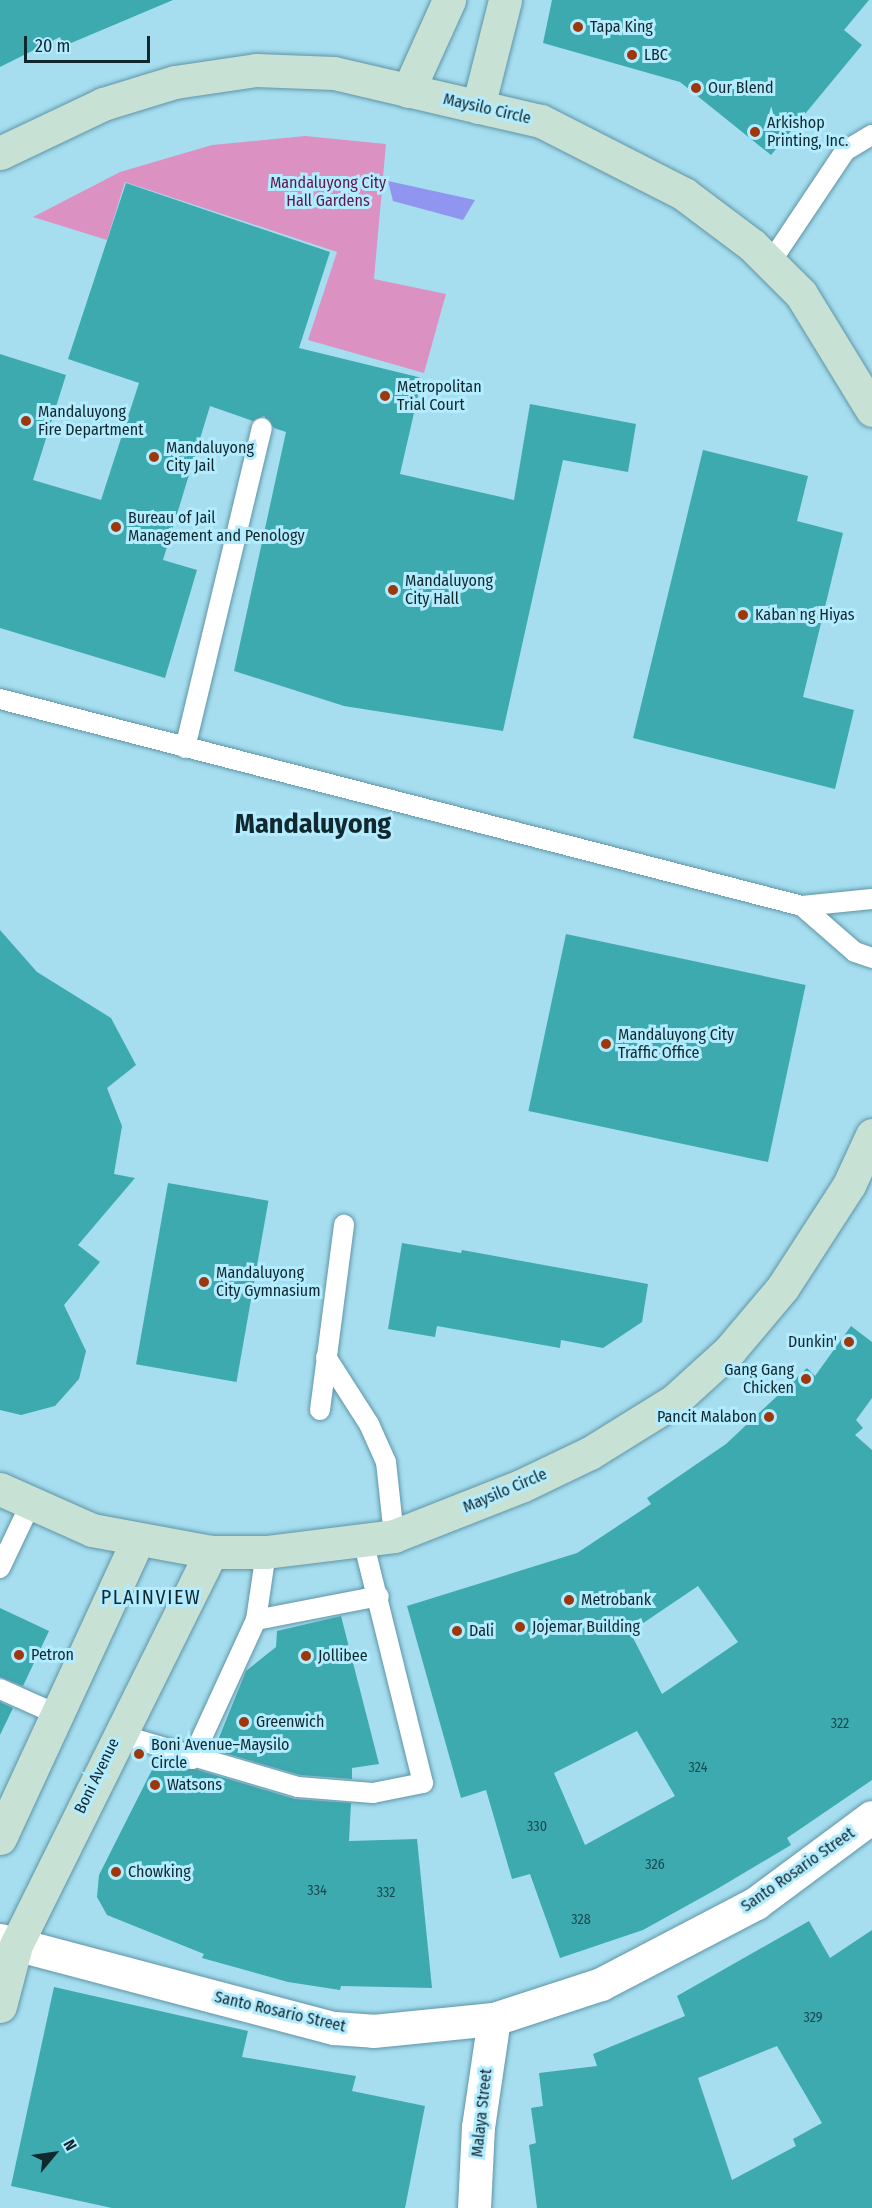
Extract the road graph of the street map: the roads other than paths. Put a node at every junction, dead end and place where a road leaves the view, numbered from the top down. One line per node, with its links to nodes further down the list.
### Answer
1 (449, 0): 3 (main road)
2 (505, 0): 4 (main road)
3 (408, 91): 4 (main road, Maysilo Circle); 6 (main road, Maysilo Circle)
4 (478, 107): 7 (main road, Maysilo Circle)
5 (872, 135): 7 (lane)
6 (0, 153)
7 (770, 263): 8 (main road, Maysilo Circle)
8 (872, 410)
9 (262, 428): 11 (lane)
10 (0, 699): 11 (lane)
11 (185, 748): 13 (lane)
12 (872, 899): 13 (lane)
13 (802, 906): 14 (lane)
14 (872, 958)
15 (872, 1135): 16 (main road, Maysilo Circle)
16 (860, 1185): 22 (main road, Maysilo Circle)
17 (344, 1224): 18 (lane)
18 (326, 1357): 19 (lane); 22 (lane)
19 (320, 1410)
20 (0, 1490): 21 (main road, Maysilo Circle)
21 (30, 1505): 23 (main road, Maysilo Circle); 26 (lane)
22 (378, 1538): 25 (main road, Maysilo Circle); 27 (lane)
23 (138, 1540): 24 (main road, Maysilo Circle); 30 (main road)
24 (211, 1552): 25 (main road, Maysilo Circle); 31 (main road, Boni Avenue)
25 (266, 1552): 28 (lane)
26 (0, 1568)
27 (379, 1596): 28 (lane); 32 (lane)
28 (256, 1620): 32 (lane)
29 (0, 1689): 30 (lane)
30 (56, 1714): 34 (main road)
31 (118, 1734): 32 (lane); 35 (main road, Boni Avenue)
32 (192, 1759)
33 (872, 1817): 37 (street, Santo Rosario Street)
34 (0, 1838)
35 (8, 1943): 36 (main road, Boni Avenue); 37 (street, Santo Rosario Street)
36 (0, 2006)
37 (494, 2019): 38 (street, Malaya Street)
38 (474, 2208)

